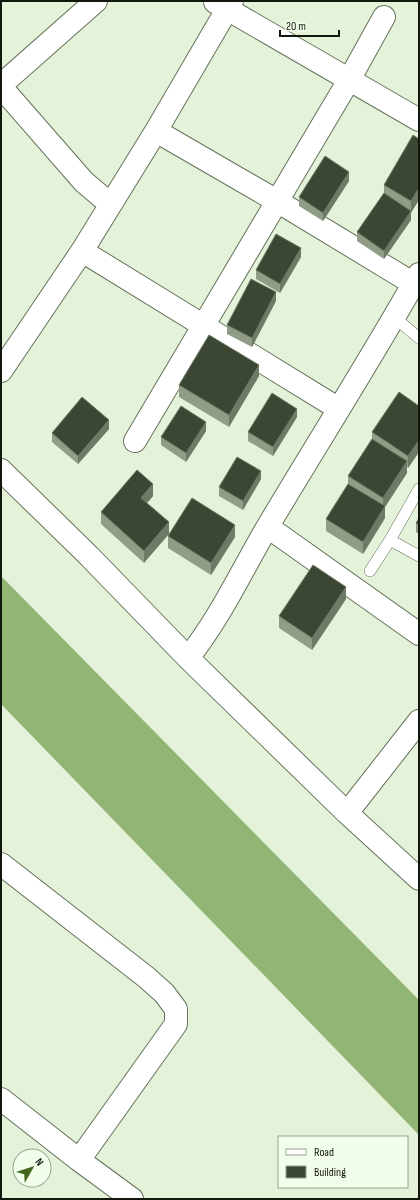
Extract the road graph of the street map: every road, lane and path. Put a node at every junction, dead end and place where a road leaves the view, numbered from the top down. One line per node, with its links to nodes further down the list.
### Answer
1 (96, 1): 5 (street)
2 (224, 4): 4 (street); 7 (street)
3 (384, 17): 4 (street)
4 (349, 80): 6 (street); 8 (street)
5 (1, 86): 9 (street)
6 (419, 120)
7 (156, 132): 8 (street); 9 (street)
8 (277, 201): 11 (street); 13 (street)
9 (110, 204): 10 (street)
10 (82, 251): 13 (street); 15 (street)
11 (416, 279): 12 (street)
12 (394, 317): 14 (lane); 16 (street)
13 (204, 326): 16 (street); 17 (street)
14 (419, 338)
15 (1, 371)
16 (339, 410): 20 (street)
17 (135, 441)
18 (1, 470): 25 (street)
19 (419, 489): 21 (lane)
20 (268, 527): 24 (street); 25 (street)
21 (390, 540): 22 (lane); 23 (lane)
22 (419, 556)
23 (370, 571)
24 (419, 634)
25 (188, 658): 27 (street)
26 (419, 721): 27 (street)
27 (346, 812): 29 (street)
28 (1, 864): 31 (street)
29 (419, 879)
30 (1, 1099): 31 (street)
31 (79, 1160): 32 (street)
32 (132, 1199)

